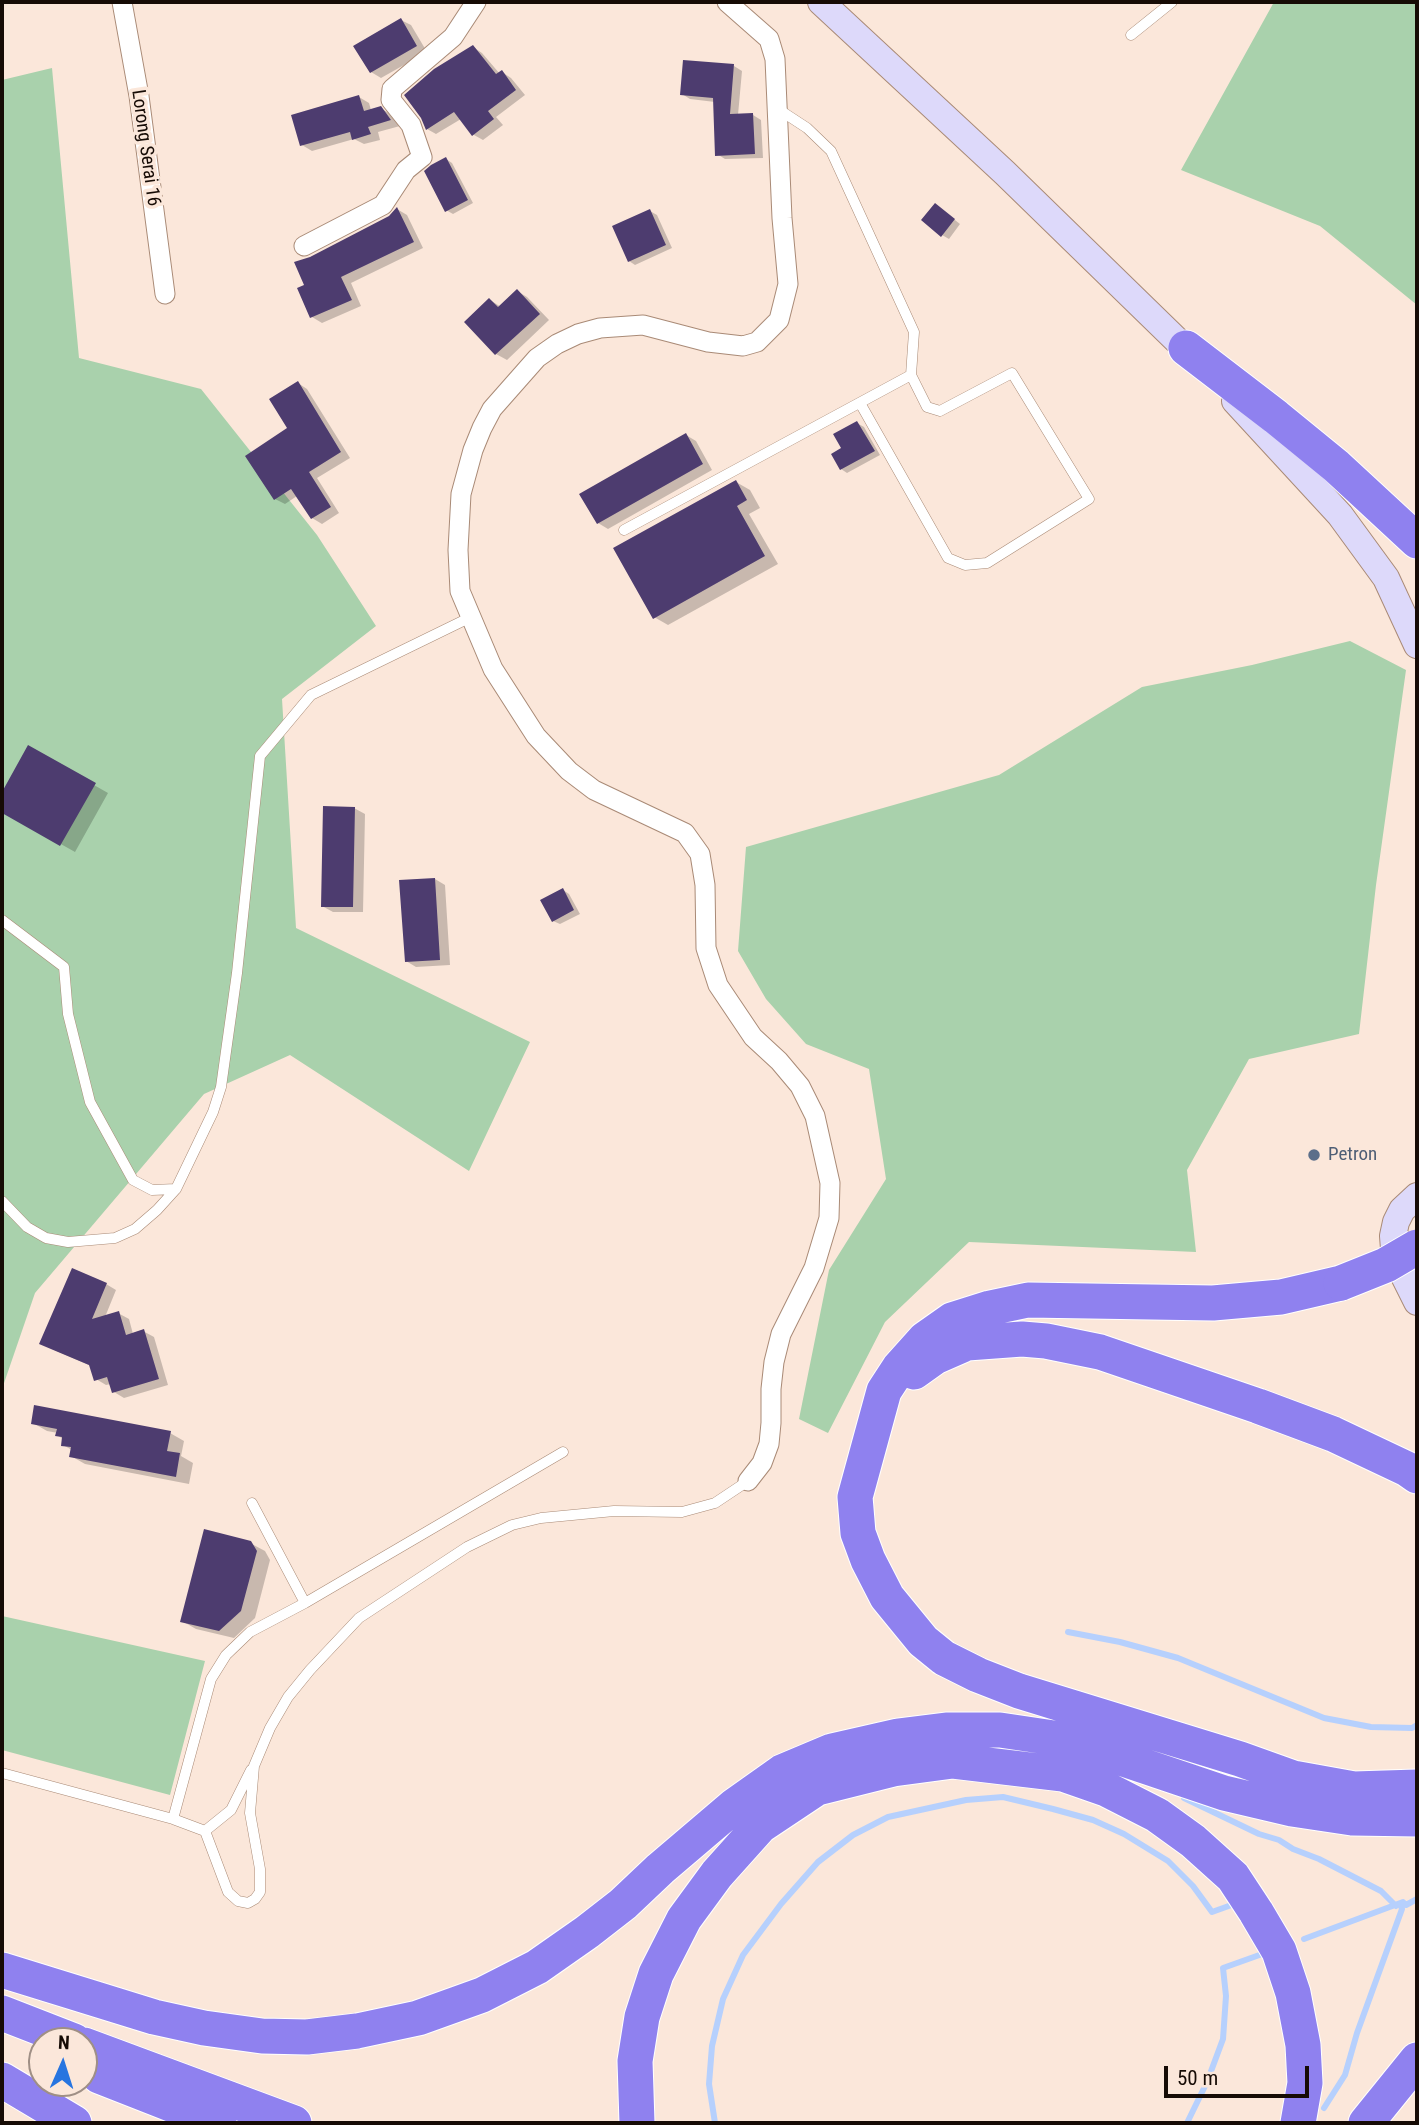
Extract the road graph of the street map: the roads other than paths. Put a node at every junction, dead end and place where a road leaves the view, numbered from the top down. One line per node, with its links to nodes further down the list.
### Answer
1 (122, 2): 9 (street, Lorong Serai 16)
2 (477, 2): 8 (street)
3 (727, 2): 7 (street)
4 (821, 2): 10 (main road)
5 (1172, 2): 6 (lane)
6 (1131, 35)
7 (778, 109): 11 (lane); 15 (street)
8 (304, 246)
9 (165, 294)
10 (1186, 348): 14 (highway); 16 (main road)
11 (911, 375): 12 (lane); 12 (lane)
12 (860, 403): 13 (lane)
13 (624, 530)
14 (1417, 541)
15 (471, 617): 18 (lane); 26 (street)
16 (1417, 645)
17 (2, 920): 18 (lane)
18 (176, 1189): 20 (lane)
19 (1417, 1196): 22 (main road)
20 (2, 1201)
21 (1417, 1247): 23 (highway, bridge)
22 (1417, 1302)
23 (884, 1391): 25 (highway); 31 (highway)
24 (563, 1452): 28 (lane)
25 (1412, 1473)
26 (748, 1481): 29 (lane)
27 (252, 1503): 28 (lane)
28 (305, 1603): 32 (lane)
29 (254, 1766): 34 (lane); 34 (lane)
30 (2, 1773): 32 (lane)
31 (1417, 1787)
32 (173, 1819): 34 (lane)
33 (1417, 1819): 35 (highway)
34 (205, 1831)
35 (2, 1970)
36 (2, 2013): 37 (highway)
37 (38, 2027)
38 (2, 2039): 39 (highway)
39 (28, 2049)
40 (98, 2050): 46 (highway)
41 (1417, 2060): 49 (highway)
42 (98, 2075): 45 (highway)
43 (2, 2080): 44 (highway)
44 (74, 2123)
45 (219, 2123)
46 (294, 2123)
47 (637, 2123): 48 (highway)
48 (1298, 2123)
49 (1366, 2123)

